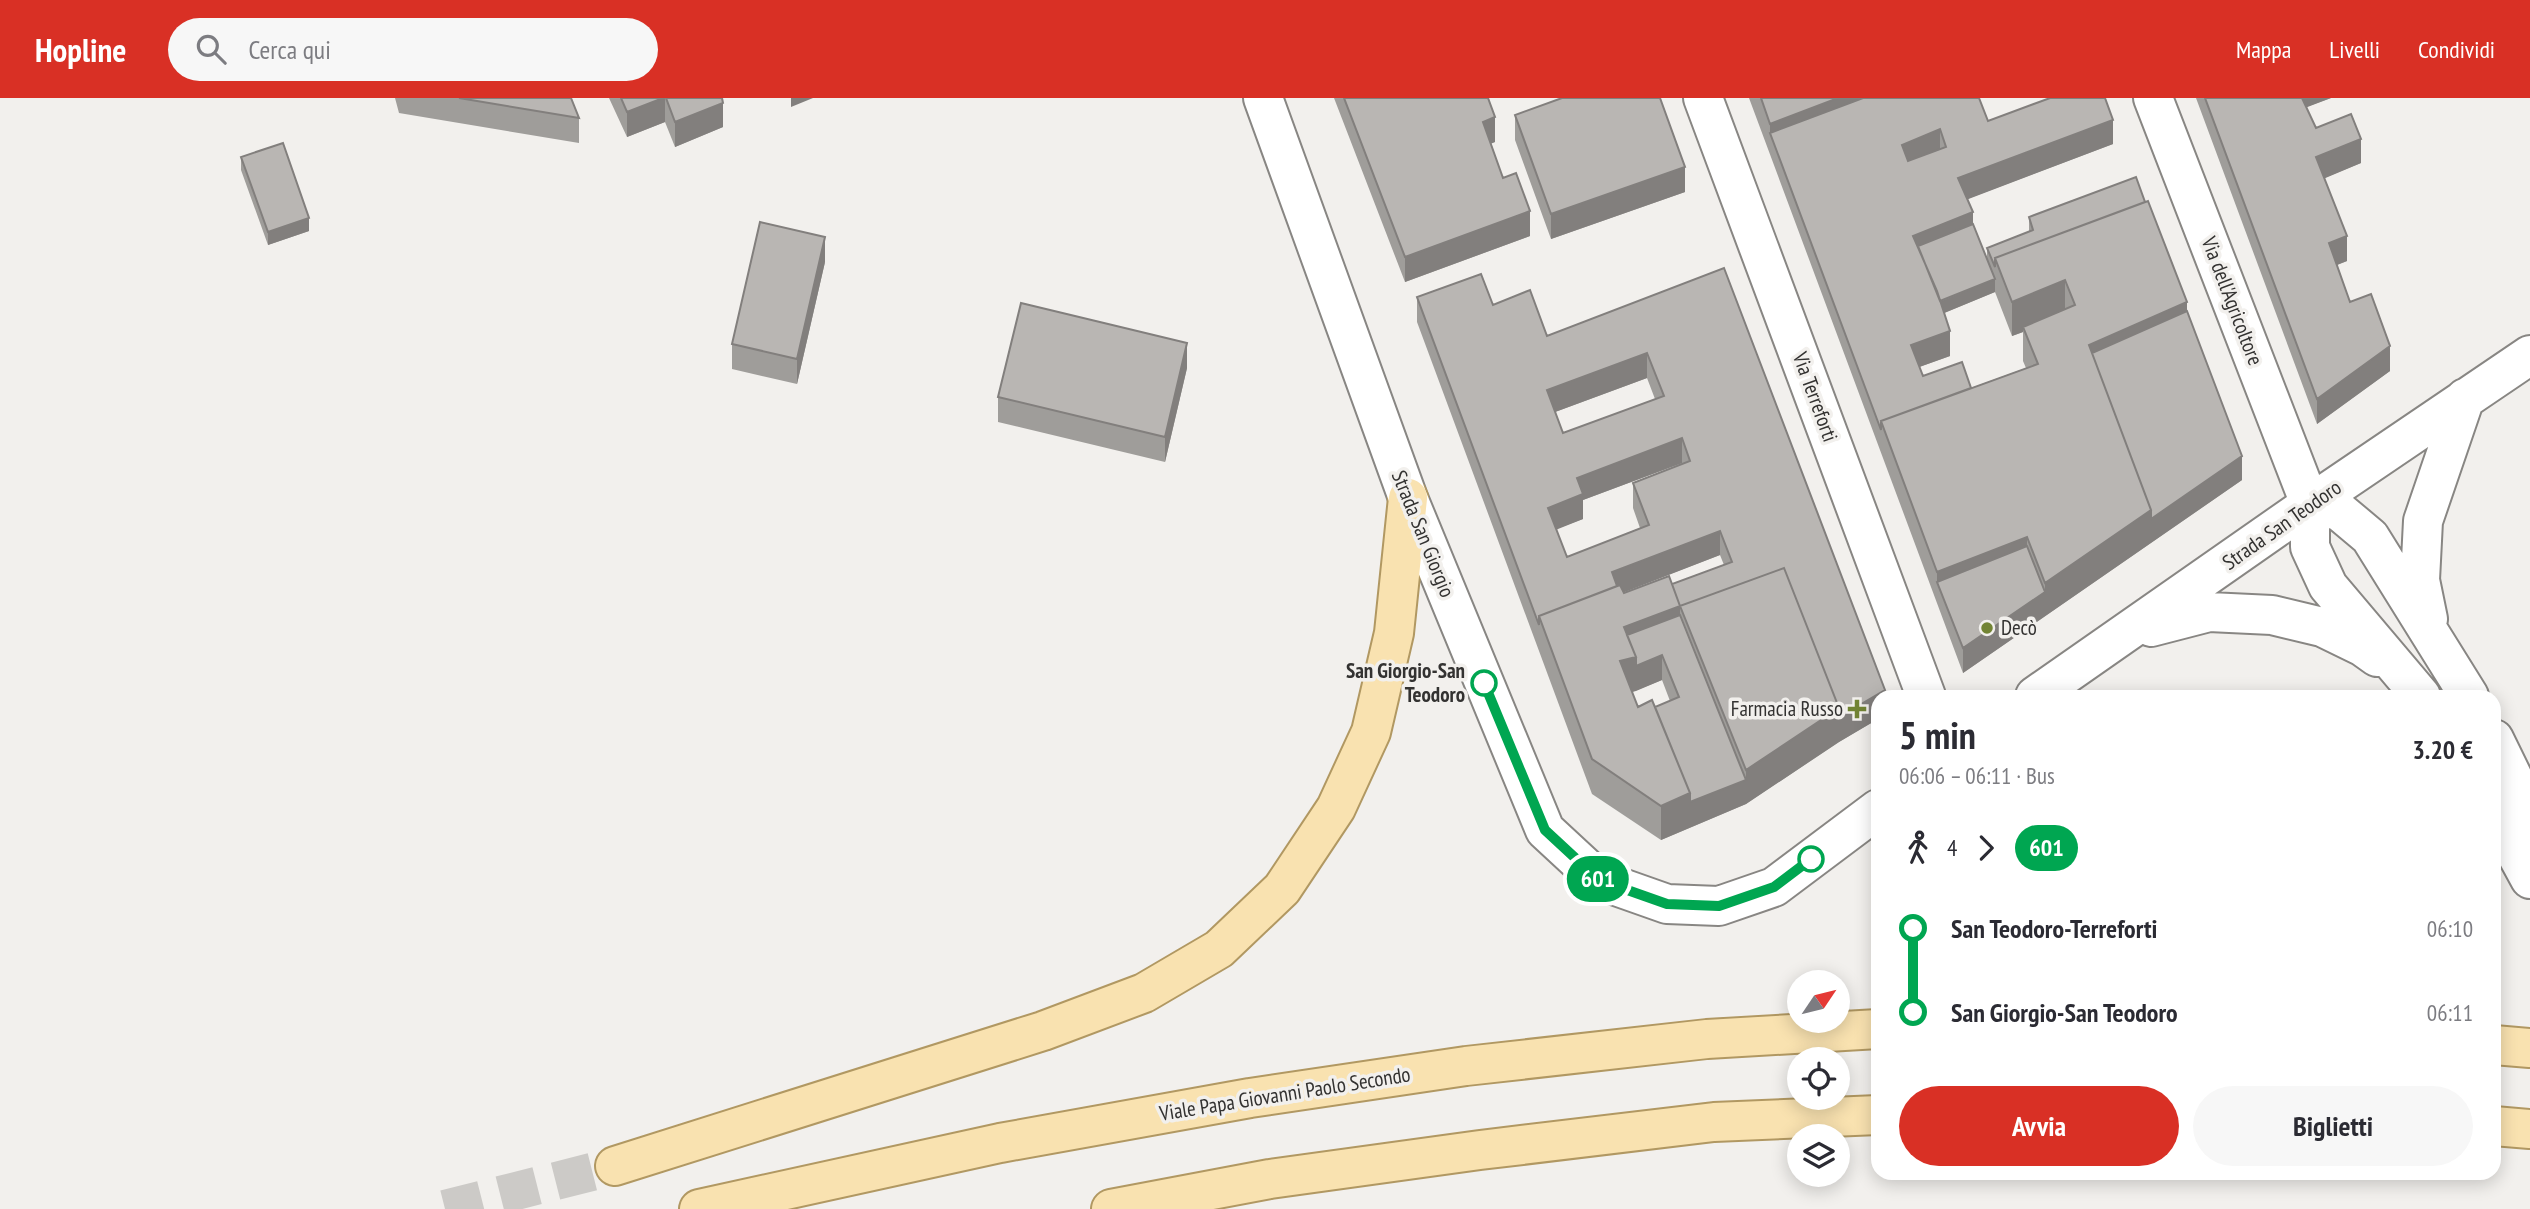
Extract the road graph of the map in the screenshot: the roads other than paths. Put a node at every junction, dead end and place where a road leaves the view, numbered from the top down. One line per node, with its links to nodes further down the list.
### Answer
1 (1263, 98): 6 (street, Strada San Giorgio)
2 (1703, 98): 11 (street, Via Terreforti)
3 (2153, 98): 7 (street, Via dell'Agricoltore)
4 (2530, 355): 5 (street, Strada San Teodoro)
5 (2465, 398): 7 (street, Strada San Teodoro); 9 (street)
6 (1408, 498): 15 (street, Strada San Giorgio); 25 (main road)
7 (2310, 504): 8 (street, Strada San Teodoro); 9 (street); 10 (street)
8 (2129, 632): 10 (street); 12 (street, Strada San Teodoro)
9 (2433, 642): 13 (street)
10 (2414, 688)
11 (1924, 690)
12 (2044, 690)
13 (2465, 690)
14 (2501, 753): 16 (street)
15 (1871, 814)
16 (2530, 822)
17 (2501, 826): 18 (street)
18 (2530, 879)
19 (1871, 1029): 26 (main road, Viale Papa Giovanni Paolo Secondo)
20 (2501, 1046): 21 (main road)
21 (2530, 1048)
22 (1871, 1115): 27 (main road)
23 (2501, 1127): 24 (main road)
24 (2530, 1129)
25 (615, 1166)
26 (699, 1209)
27 (1111, 1209)

